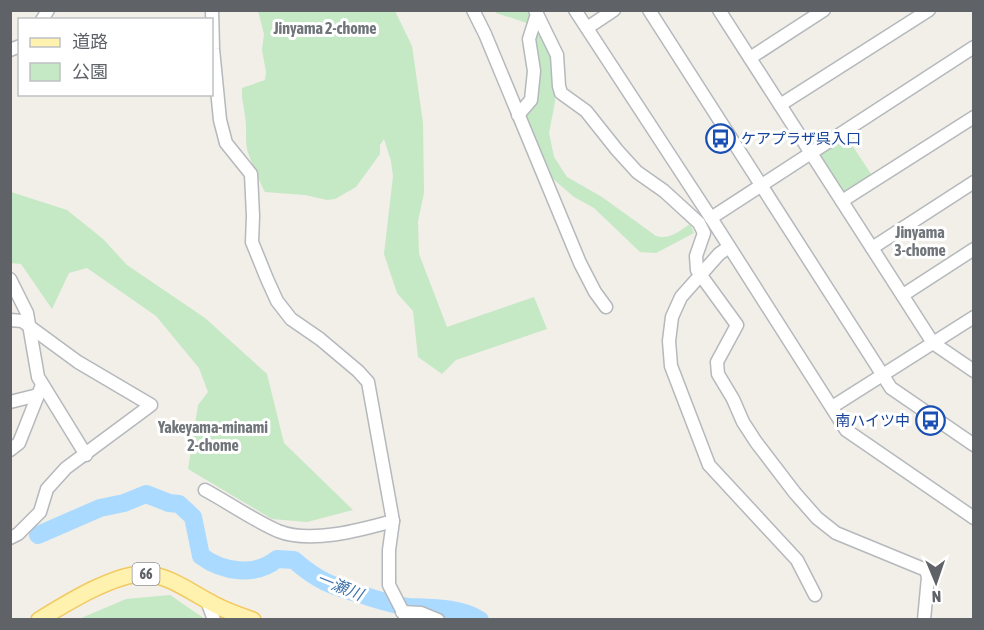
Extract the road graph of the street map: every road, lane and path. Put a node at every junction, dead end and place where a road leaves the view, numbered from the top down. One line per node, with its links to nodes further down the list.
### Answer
1 (473, 10): 14 (street)
2 (575, 10): 9 (street)
3 (614, 10): 9 (street)
4 (649, 10): 18 (street)
5 (824, 10): 12 (street)
6 (929, 10): 13 (street)
7 (721, 11): 12 (street)
8 (536, 12): 14 (street); 24 (street)
9 (587, 28): 20 (street)
10 (974, 47): 16 (street)
11 (213, 49): 42 (street)
12 (750, 58): 13 (street)
13 (780, 105): 16 (street)
14 (518, 115): 27 (street)
15 (974, 117): 19 (street)
16 (811, 153): 18 (street); 19 (street)
17 (974, 182): 22 (street)
18 (760, 186): 20 (street); 33 (street)
19 (842, 201): 22 (street)
20 (711, 218): 21 (street)
21 (729, 247): 24 (street); 36 (street)
22 (872, 248): 26 (street)
23 (974, 249): 26 (street)
24 (700, 276): 44 (street); 51 (street)
25 (10, 279): 30 (street)
26 (903, 295): 31 (street)
27 (606, 307)
28 (974, 317): 31 (street)
29 (10, 320): 30 (street)
30 (30, 328): 34 (street); 39 (street)
31 (933, 343): 32 (street); 33 (street)
32 (974, 371)
33 (883, 375): 36 (street); 37 (street)
34 (40, 390): 35 (street); 38 (street); 39 (street)
35 (10, 402)
36 (832, 407): 41 (street)
37 (974, 445)
38 (10, 450)
39 (86, 454): 43 (street)
40 (205, 490): 42 (street)
41 (974, 518)
42 (393, 521): 46 (street)
43 (10, 537)
44 (815, 595)
45 (207, 601): 47 (main road, 66); 48 (street); 49 (main road, 66)
46 (404, 616): 50 (street)
47 (39, 620)
48 (214, 620)
49 (253, 620)
50 (438, 620)
51 (924, 620)

